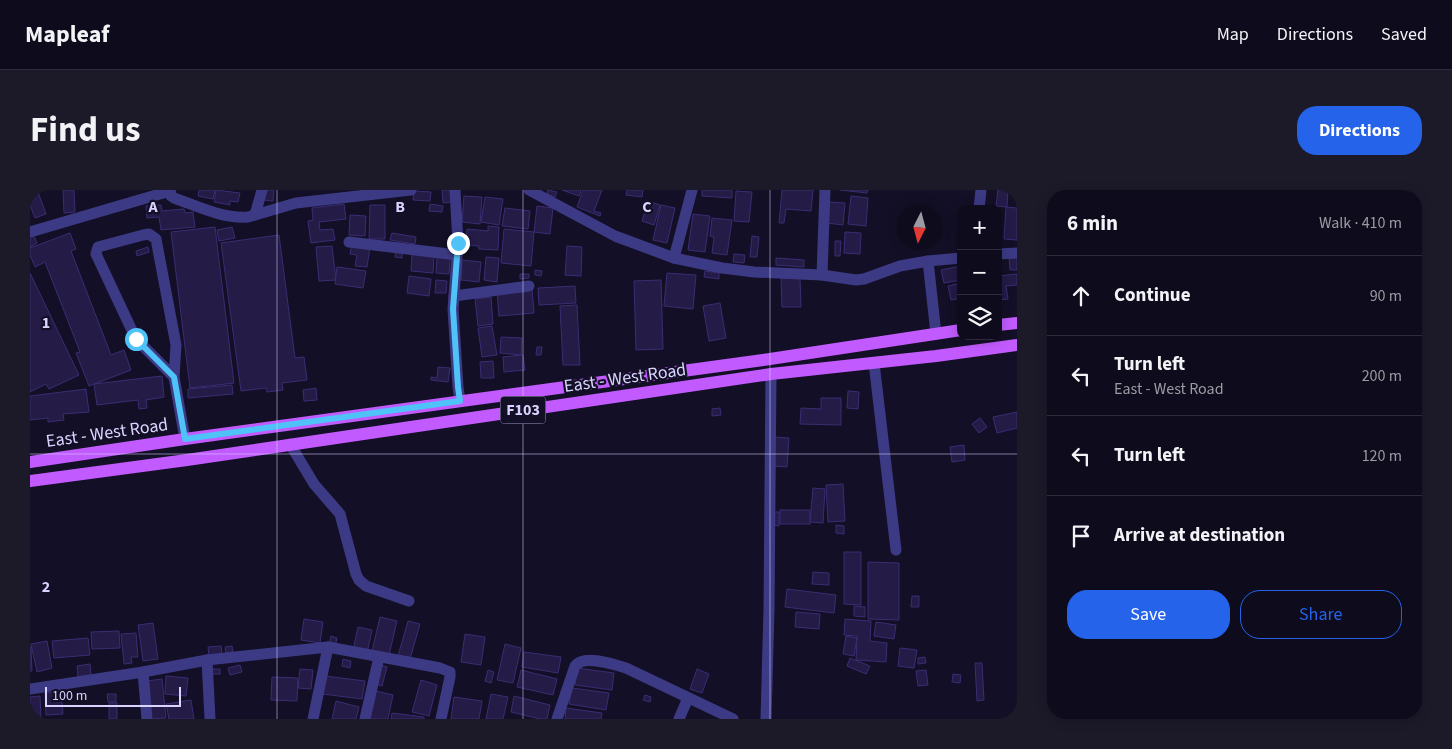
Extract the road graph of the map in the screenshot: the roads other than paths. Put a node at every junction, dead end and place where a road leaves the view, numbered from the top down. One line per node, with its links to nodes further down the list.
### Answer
1 (262, 190): 11 (street)
2 (411, 190): 9 (street)
3 (454, 190): 16 (street)
4 (692, 190): 17 (street)
5 (825, 190): 20 (street)
6 (981, 190): 10 (street)
7 (170, 191): 11 (street); 12 (street)
8 (532, 191): 17 (street)
9 (353, 194): 11 (street)
10 (979, 205)
11 (255, 215)
12 (30, 232)
13 (349, 242): 16 (street)
14 (1017, 253): 15 (street)
15 (1002, 254)
16 (457, 255): 22 (street)
17 (674, 258): 20 (street)
18 (957, 258): 19 (street)
19 (928, 261): 20 (street); 26 (street)
20 (822, 275)
21 (529, 286): 22 (street)
22 (454, 296): 31 (street)
23 (1017, 322): 24 (main road)
24 (1002, 324)
25 (957, 331): 26 (main road, East - West Road / F103)
26 (936, 334): 31 (main road, East - West Road / F103)
27 (1017, 345): 28 (main road, East - West Road / F103)
28 (874, 363): 29 (main road, East - West Road / F103); 36 (street)
29 (771, 374): 33 (main road, East - West Road / F103); 52 (street)
30 (174, 377): 30 (street); 32 (street)
31 (460, 401): 32 (main road, East - West Road / F103)
32 (185, 439): 34 (main road, East - West Road / F103)
33 (290, 444): 35 (main road, East - West Road / F103); 37 (street)
34 (30, 462)
35 (30, 481)
36 (896, 550)
37 (409, 601)
38 (328, 647): 39 (street); 40 (street); 46 (street)
39 (379, 657): 47 (street); 48 (street)
40 (207, 660): 41 (street); 45 (street)
41 (143, 672): 42 (street); 44 (street)
42 (30, 689)
43 (688, 698): 49 (street); 50 (street); 51 (street)
44 (147, 719)
45 (210, 719)
46 (313, 719)
47 (364, 719)
48 (441, 719)
49 (557, 719)
50 (678, 719)
51 (733, 719)
52 (766, 719)

